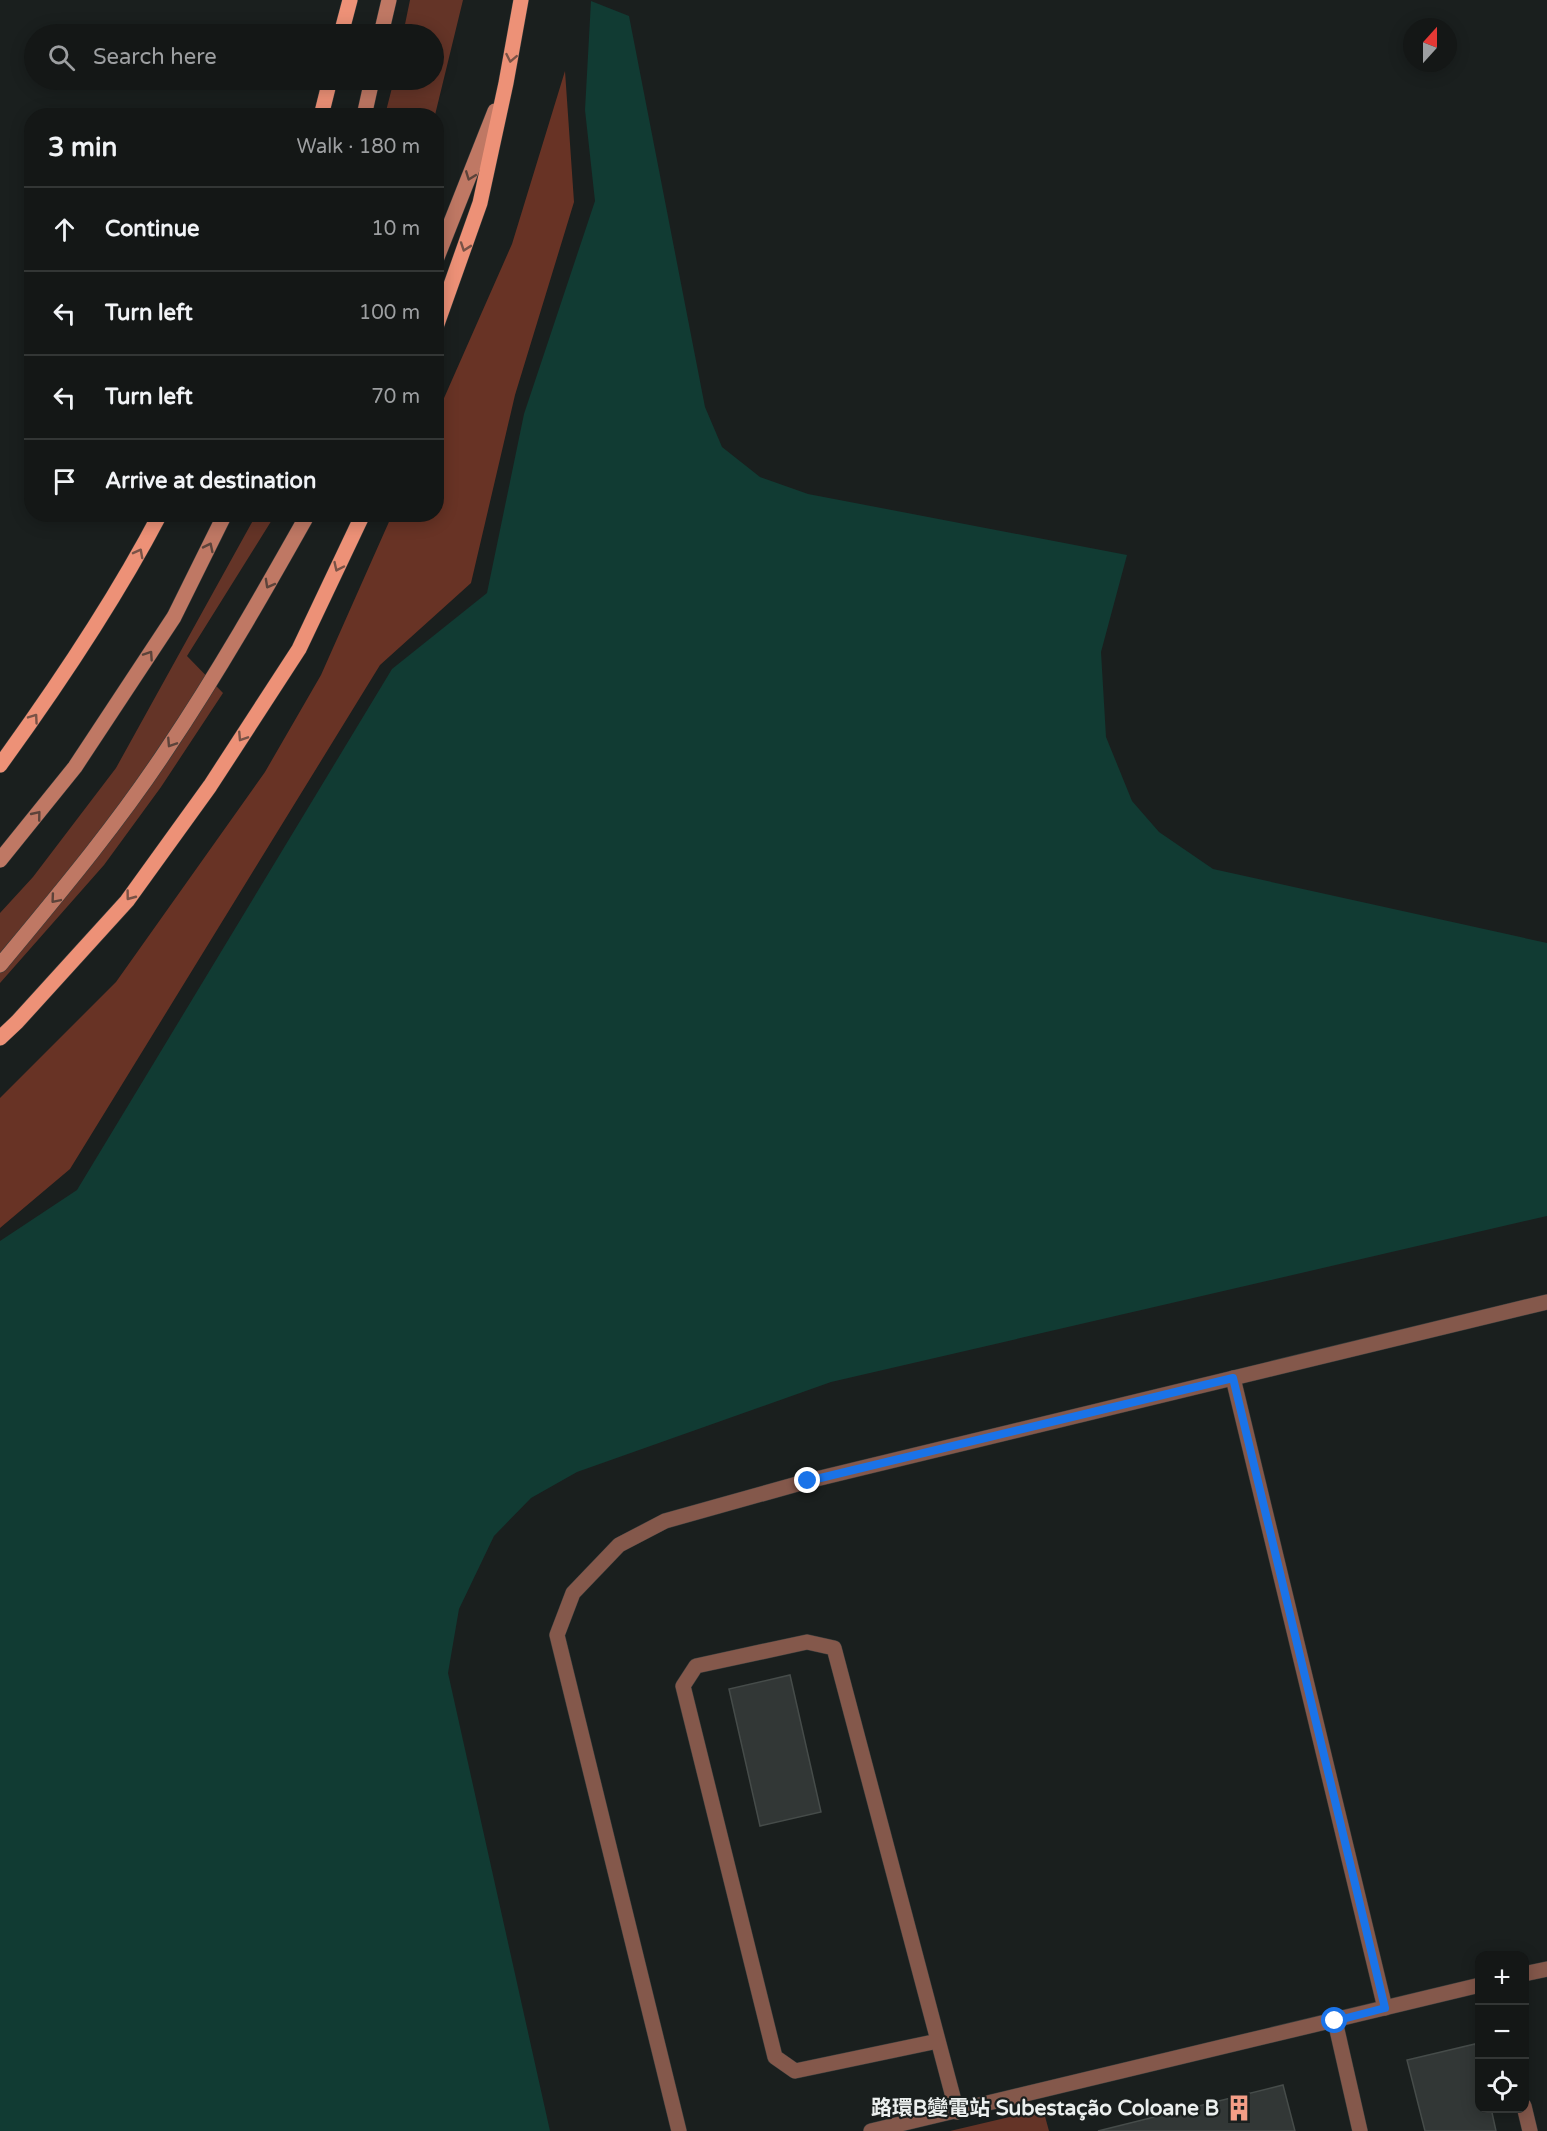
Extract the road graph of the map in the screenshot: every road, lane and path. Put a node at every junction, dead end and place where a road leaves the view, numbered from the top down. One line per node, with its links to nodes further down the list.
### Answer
1 (350, 0): 4 (main road)
2 (389, 0): 5 (main road)
3 (521, 0): 6 (main road, one-way to 6)
4 (344, 24)
5 (383, 24)
6 (506, 83): 11 (main road, one-way to 11); 12 (main road, one-way to 12)
7 (328, 90): 9 (main road)
8 (370, 90): 10 (main road)
9 (323, 108)
10 (366, 108)
11 (444, 240)
12 (444, 304)
13 (156, 522): 17 (main road, one-way to 13)
14 (221, 522): 18 (main road, one-way to 14)
15 (303, 522): 19 (main road, one-way to 19)
16 (359, 522): 20 (main road, one-way to 20)
17 (0, 765)
18 (0, 860)
19 (0, 965)
20 (0, 1038)
21 (1547, 1302): 22 (lane)
22 (1233, 1378): 26 (lane); 31 (lane)
23 (1547, 1969): 24 (lane)
24 (1529, 1973)
25 (1475, 1986): 26 (lane)
26 (1385, 2008): 27 (lane)
27 (1335, 2021): 29 (lane); 33 (lane)
28 (938, 2041): 28 (lane); 29 (lane)
29 (957, 2112): 32 (lane)
30 (1526, 2113): 34 (lane)
31 (679, 2131)
32 (871, 2131)
33 (1360, 2131)
34 (1530, 2131)

